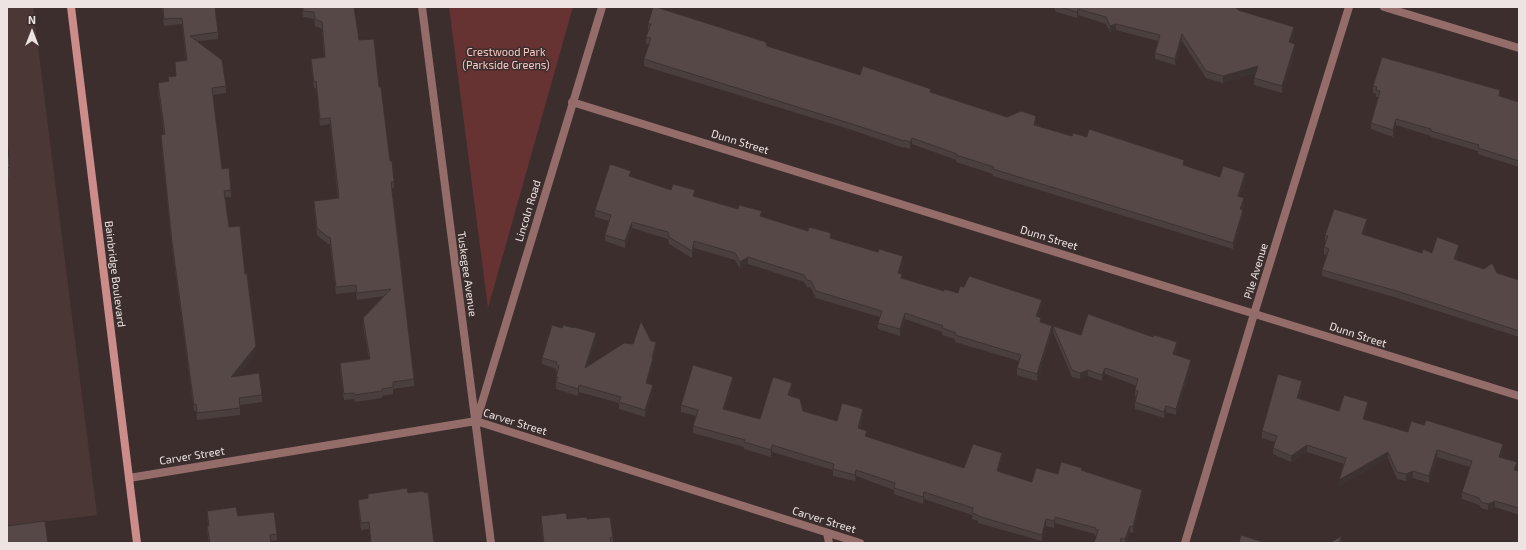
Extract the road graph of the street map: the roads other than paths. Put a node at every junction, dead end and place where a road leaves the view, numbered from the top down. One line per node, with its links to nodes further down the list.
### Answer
1 (71, 7): 11 (main road, Bainbridge Boulevard)
2 (422, 7): 10 (street, Tuskegee Avenue)
3 (602, 7): 7 (street, Lincoln Road)
4 (1349, 7): 8 (street, Pile Avenue)
5 (1384, 7): 6 (street)
6 (1519, 48)
7 (572, 102): 8 (street, Dunn Street); 10 (street, Lincoln Road)
8 (1254, 314): 9 (street, Dunn Street); 17 (street, Pile Avenue)
9 (1519, 396)
10 (476, 421): 11 (street, Carver Street); 12 (street, Carver Street); 14 (street, Tuskegee Avenue)
11 (129, 478): 13 (main road, Bainbridge Boulevard)
12 (827, 533): 15 (street); 16 (street, Carver Street)
13 (137, 543)
14 (491, 543)
15 (829, 543)
16 (860, 543)
17 (1185, 543)

